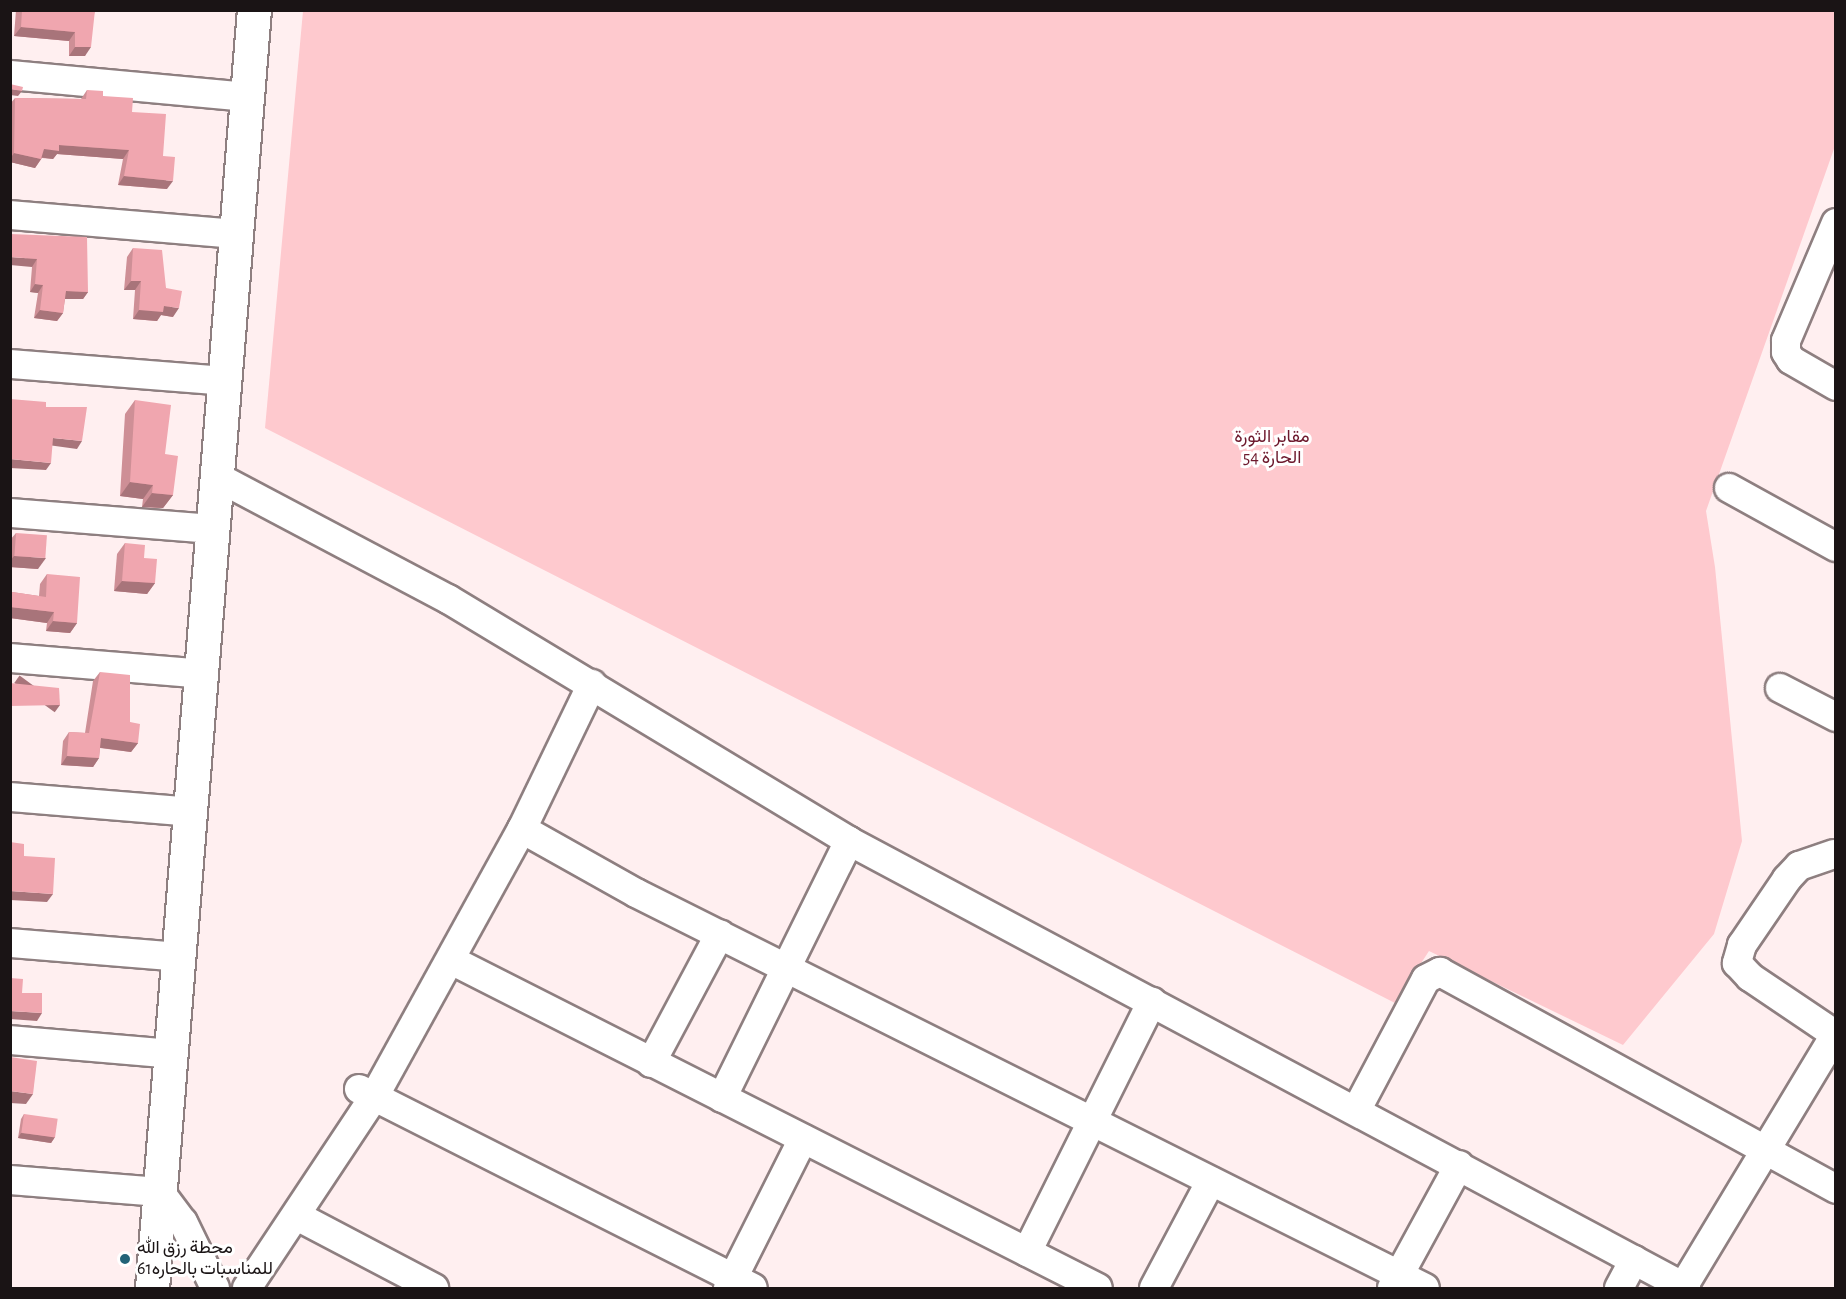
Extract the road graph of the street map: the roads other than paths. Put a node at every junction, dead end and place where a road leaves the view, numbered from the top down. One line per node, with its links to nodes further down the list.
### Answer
1 (254, 10): 3 (main road)
2 (10, 75): 3 (street)
3 (248, 97): 6 (main road)
4 (10, 215): 6 (street)
5 (1835, 224): 9 (street)
6 (237, 234): 8 (main road)
7 (10, 364): 8 (street)
8 (226, 381): 10 (main road)
9 (1836, 386)
10 (219, 478): 13 (main road); 17 (street)
11 (1730, 488): 14 (street)
12 (10, 513): 13 (street)
13 (214, 529): 16 (main road)
14 (1836, 547)
15 (10, 658): 16 (street)
16 (203, 674): 21 (main road)
17 (592, 684): 22 (street); 23 (street)
18 (1780, 688): 19 (street)
19 (1836, 717)
20 (10, 797): 21 (street)
21 (191, 813): 27 (main road)
22 (522, 829): 25 (street); 28 (street)
23 (849, 841): 29 (street); 30 (street)
24 (1835, 853): 31 (street)
25 (720, 934): 29 (street); 34 (street)
26 (10, 943): 27 (street)
27 (180, 957): 33 (main road)
28 (452, 960): 34 (street); 35 (street)
29 (786, 970): 36 (street); 38 (street)
30 (1152, 1001): 37 (street); 38 (street)
31 (1835, 1035): 40 (street)
32 (10, 1040): 33 (street)
33 (172, 1054): 45 (main road)
34 (651, 1063): 36 (street)
35 (366, 1093): 46 (street); 50 (street)
36 (722, 1098): 39 (street)
37 (1356, 1111): 40 (street); 41 (street)
38 (1092, 1120): 43 (street); 47 (street)
39 (803, 1139): 47 (street); 50 (street)
40 (1766, 1149): 44 (street); 59 (street)
41 (1459, 1165): 48 (street); 49 (street)
42 (10, 1180): 45 (street)
43 (1211, 1180): 49 (street); 56 (street)
44 (1836, 1189)
45 (160, 1192): 51 (main road); 52 (street)
46 (297, 1216): 53 (street); 54 (street)
47 (1027, 1252): 55 (street)
48 (1634, 1260): 58 (street); 59 (street)
49 (1395, 1282): 57 (street)
50 (738, 1285)
51 (152, 1288)
52 (216, 1288)
53 (247, 1288)
54 (434, 1288)
55 (1098, 1288)
56 (1154, 1288)
57 (1425, 1288)
58 (1619, 1288)
59 (1685, 1288)

